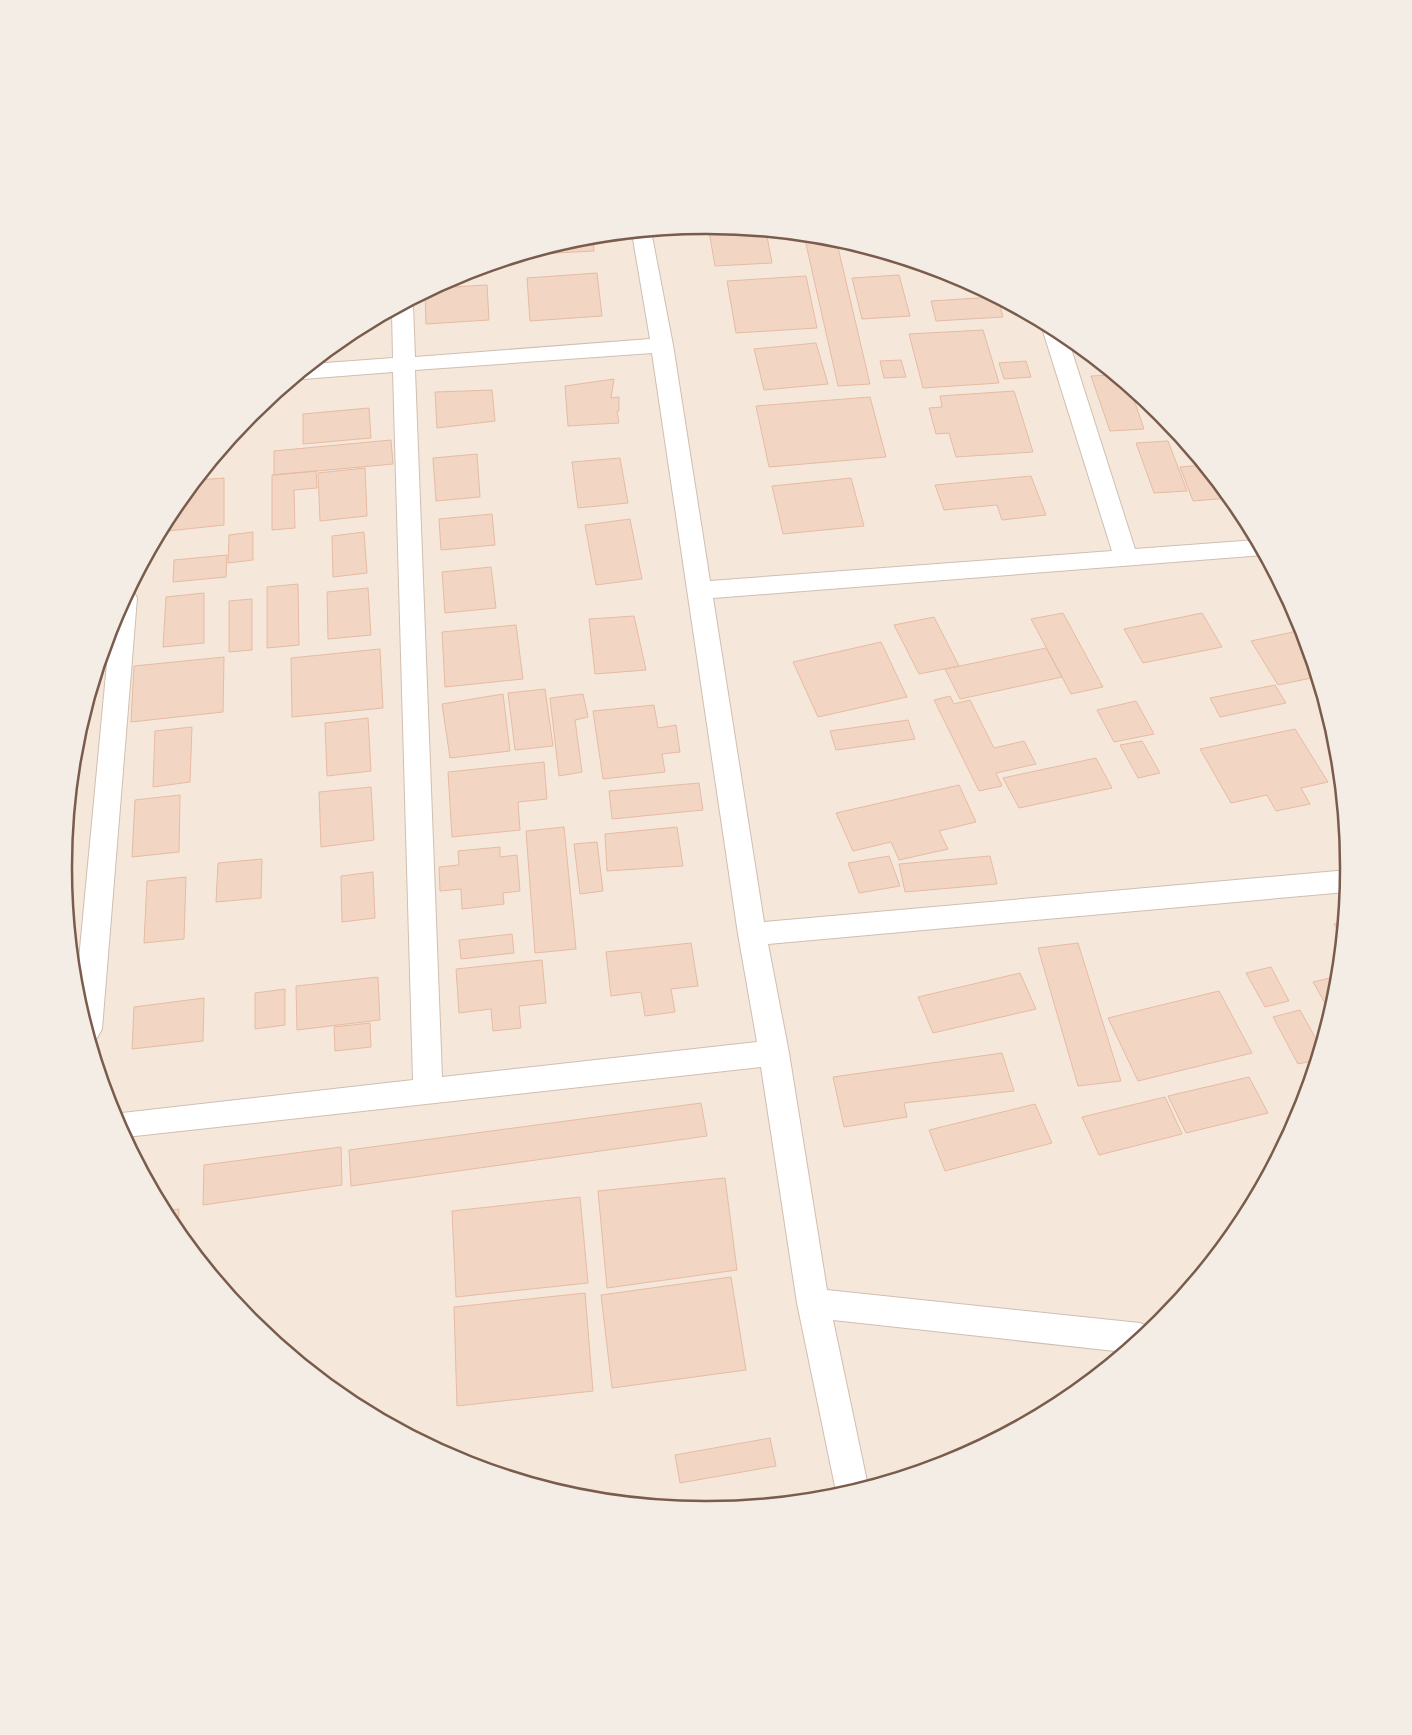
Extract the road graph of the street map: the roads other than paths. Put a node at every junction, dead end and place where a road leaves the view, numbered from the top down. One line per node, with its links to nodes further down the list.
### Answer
1 (643, 237): 4 (street)
2 (402, 312): 5 (street)
3 (1057, 340): 8 (street)
4 (662, 345): 5 (street); 9 (street)
5 (403, 364): 6 (street); 15 (street)
6 (312, 371)
7 (1253, 548): 8 (street)
8 (1126, 558): 9 (street)
9 (700, 590): 12 (street)
10 (123, 620): 13 (street)
11 (1339, 882): 12 (street)
12 (752, 934): 14 (street)
13 (89, 1008)
14 (774, 1053): 15 (street); 17 (street)
15 (428, 1090): 16 (street)
16 (127, 1124)
17 (812, 1303): 18 (street); 19 (street)
18 (1131, 1337)
19 (850, 1484)

